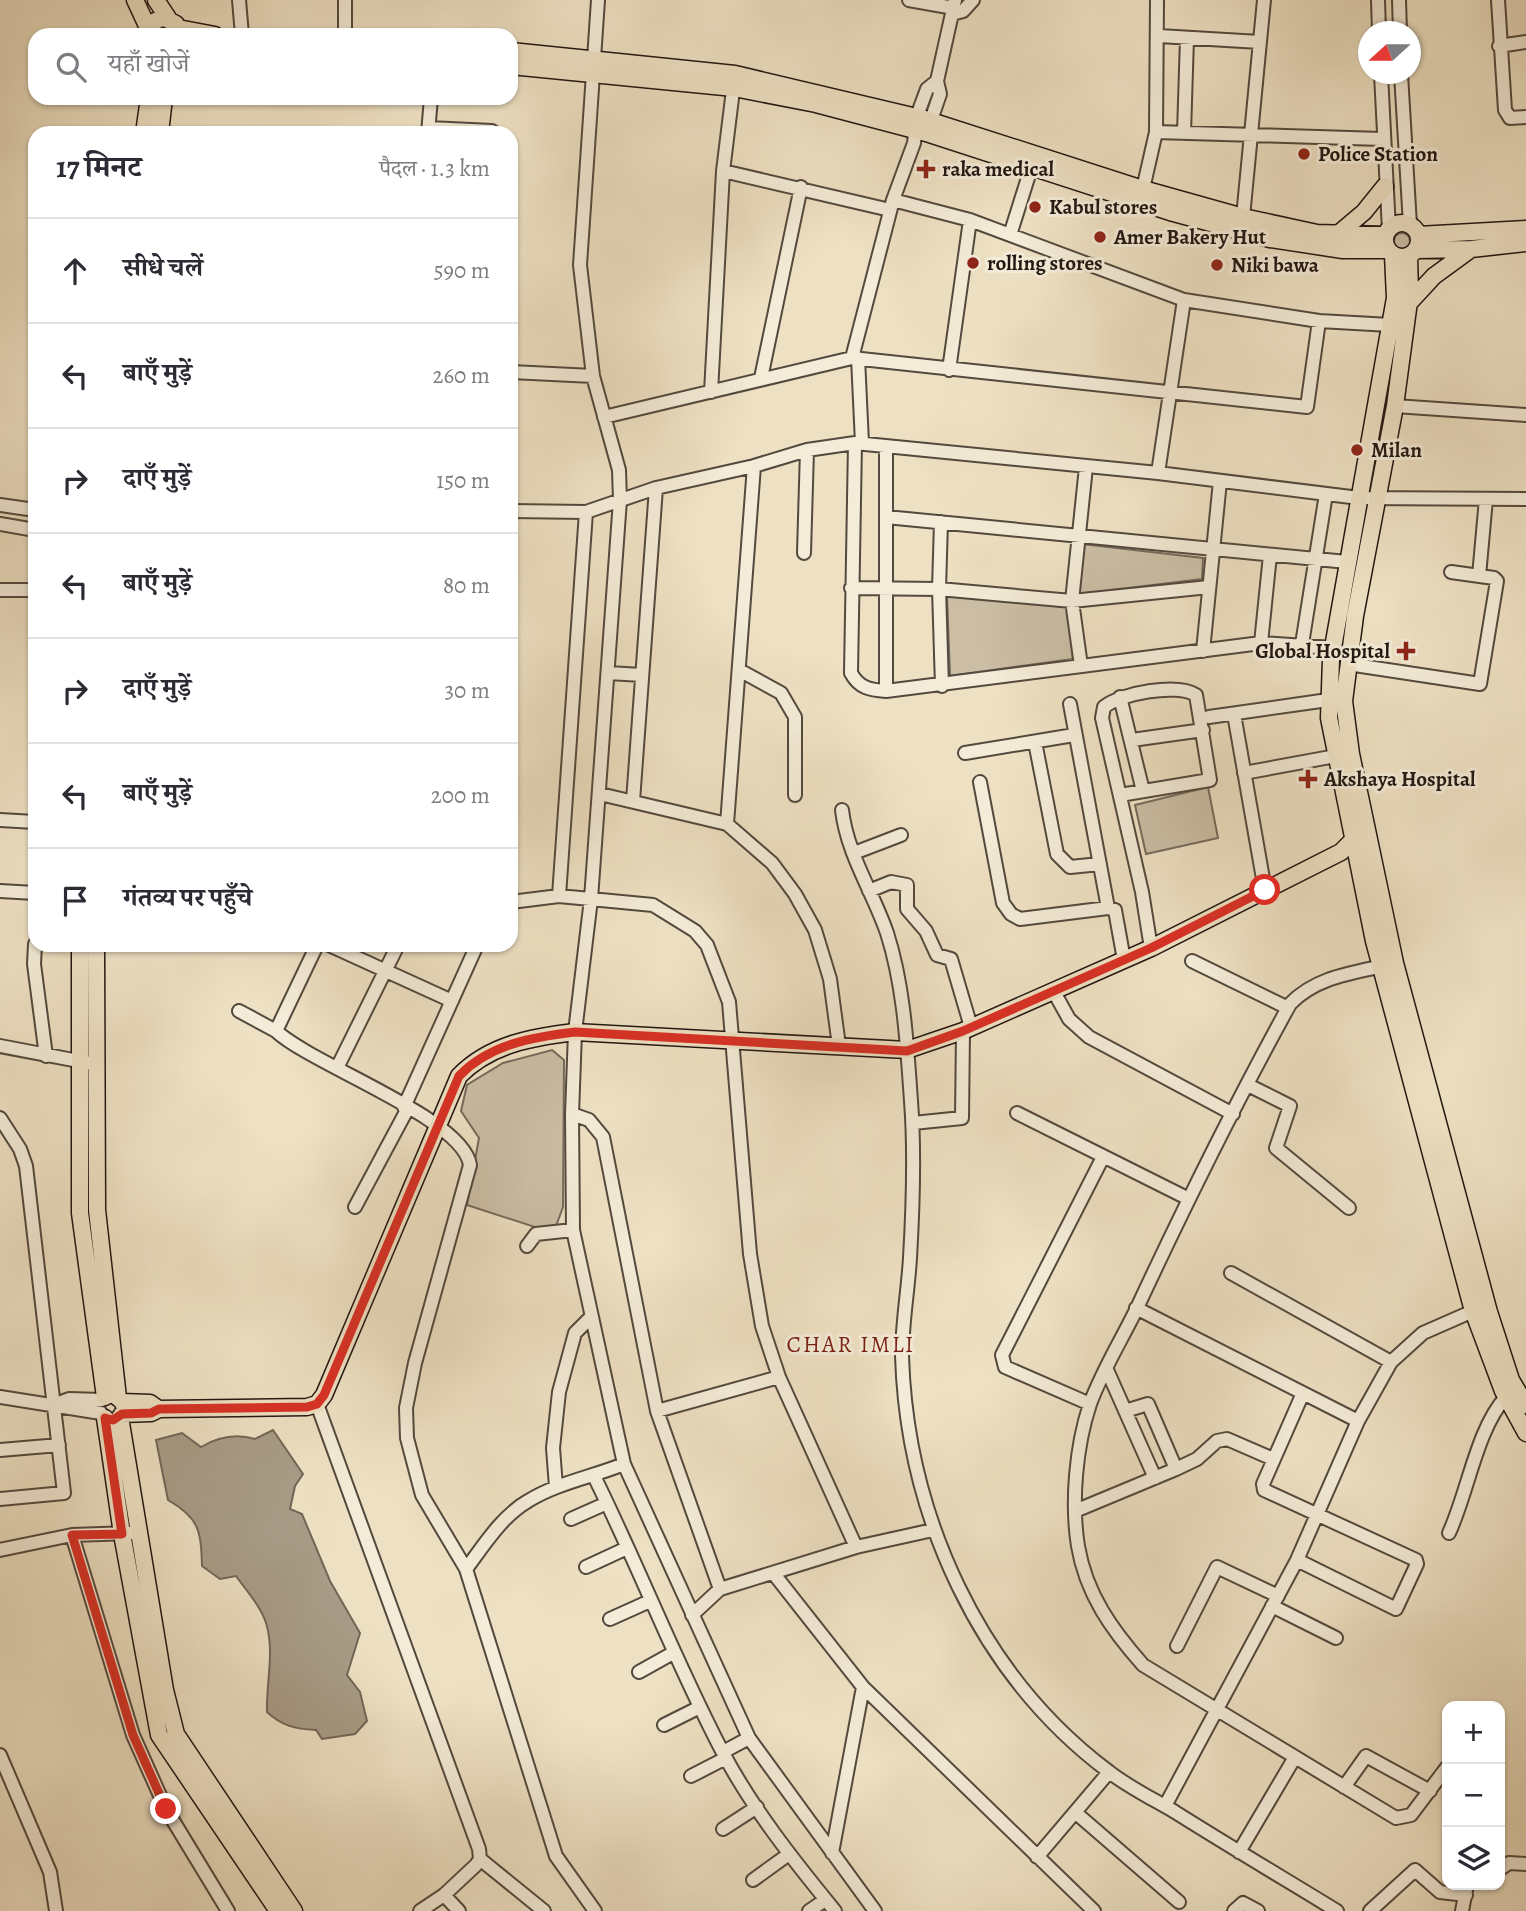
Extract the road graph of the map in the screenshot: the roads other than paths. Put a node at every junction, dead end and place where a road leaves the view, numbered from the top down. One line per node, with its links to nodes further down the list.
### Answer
1 (135, 0): 17 (main road)
2 (156, 0): 16 (main road)
3 (239, 0): 19 (street)
4 (345, 0): 20 (street)
5 (598, 0): 27 (street)
6 (909, 0): 13 (street)
7 (973, 0): 13 (street)
8 (1157, 0): 21 (street)
9 (1264, 0): 23 (street)
10 (1378, 0): 14 (street)
11 (1399, 0): 15 (street)
12 (1498, 0): 25 (street)
13 (953, 7): 39 (street)
14 (1379, 21)
15 (1400, 21)
16 (175, 27): 18 (main road)
17 (146, 28)
18 (151, 28)
19 (241, 28)
20 (345, 28)
21 (1159, 36): 22 (street); 40 (street)
22 (1187, 38): 23 (street); 41 (street)
23 (1259, 42): 42 (street)
24 (1526, 42): 25 (street)
25 (1499, 46): 35 (street)
26 (518, 52): 27 (main road)
27 (593, 65): 28 (main road); 29 (main road); 65 (street)
28 (518, 66)
29 (734, 81): 39 (main road); 45 (street)
30 (1381, 84): 43 (street)
31 (1401, 84): 55 (street)
32 (148, 105): 36 (main road)
33 (163, 105): 37 (main road)
34 (430, 105): 38 (street)
35 (1526, 117)
36 (145, 126)
37 (161, 126)
38 (429, 126)
39 (921, 129): 44 (main road); 48 (main road); 49 (street)
40 (1156, 132): 41 (street); 48 (street)
41 (1184, 133): 42 (street)
42 (1251, 138): 43 (street); 50 (street)
43 (1382, 139): 46 (street)
44 (1032, 165): 54 (street); 55 (main road)
45 (723, 171): 47 (street); 67 (street)
46 (1385, 186): 53 (main road); 55 (street)
47 (802, 187): 49 (street); 66 (street)
48 (1143, 189): 50 (main road)
49 (891, 205): 51 (street); 62 (street)
50 (1242, 217): 53 (main road)
51 (970, 220): 54 (street); 63 (street)
52 (1526, 229): 55 (main road)
53 (1338, 234): 55 (main road)
54 (1010, 235): 58 (street)
55 (1401, 242): 57 (main road); 59 (main road); 61 (main road)
56 (1526, 243): 57 (main road)
57 (1471, 249): 59 (main road)
58 (1184, 300): 60 (street); 68 (street)
59 (1409, 303): 69 (main road)
60 (1319, 321): 61 (street); 68 (street)
61 (1391, 325): 81 (main road)
62 (855, 358): 63 (street); 66 (street); 72 (street)
63 (949, 370): 68 (street)
64 (518, 372): 65 (street)
65 (593, 376): 71 (street)
66 (761, 378): 67 (street)
67 (711, 392): 71 (street)
68 (1170, 394): 77 (street)
69 (1395, 406): 70 (street); 82 (main road)
70 (1526, 415)
71 (604, 417): 85 (street)
72 (859, 443): 73 (street); 74 (street); 103 (street)
73 (886, 446): 76 (street); 90 (street)
74 (807, 450): 75 (street); 96 (street)
75 (754, 466): 79 (street); 115 (street)
76 (1086, 467): 77 (street); 94 (street)
77 (1158, 473): 78 (street)
78 (1220, 481): 80 (street); 95 (street)
79 (656, 488): 85 (street); 117 (street)
80 (1326, 494): 81 (street); 98 (street)
81 (1359, 498): 82 (street); 99 (main road)
82 (1377, 499): 83 (street); 113 (main road)
83 (1486, 499): 84 (street); 101 (street)
84 (1526, 499)
85 (620, 500): 89 (street); 116 (street)
86 (0, 505): 87 (street)
87 (28, 509)
88 (518, 511): 89 (street)
89 (586, 512): 150 (street)
90 (886, 517): 91 (street); 104 (street)
91 (941, 522): 94 (street); 105 (street)
92 (0, 524): 93 (street)
93 (28, 529)
94 (1077, 534): 95 (street); 108 (street)
95 (1214, 549): 97 (street); 102 (street)
96 (804, 553)
97 (1270, 555): 98 (street); 109 (street)
98 (1316, 558): 99 (street); 110 (street)
99 (1347, 562): 111 (main road)
100 (1451, 572): 101 (street)
101 (1479, 576): 113 (street)
102 (1209, 587): 108 (street); 112 (street)
103 (851, 588): 104 (street); 119 (street)
104 (885, 589): 105 (street); 119 (street)
105 (939, 589): 108 (street); 118 (street)
106 (0, 590): 107 (street)
107 (28, 590)
108 (1072, 601): 114 (street)
109 (1261, 643): 110 (street); 112 (street)
110 (1302, 644): 111 (street)
111 (1334, 648): 121 (main road)
112 (1203, 651): 114 (street)
113 (1348, 664): 143 (main road)
114 (1081, 666): 118 (street)
115 (740, 670): 135 (street); 141 (street)
116 (608, 673): 117 (street); 134 (street)
117 (642, 675): 137 (street)
118 (942, 686): 119 (street)
119 (886, 691)
120 (1120, 697): 125 (street); 127 (street); 136 (street)
121 (1328, 700): 123 (street); 130 (main road)
122 (1070, 705): 126 (street)
123 (1234, 714): 124 (street); 131 (street)
124 (1209, 717)
125 (1203, 730): 127 (street); 133 (street)
126 (1074, 735): 128 (street); 145 (street)
127 (1132, 740): 133 (street)
128 (1035, 742): 129 (street); 145 (street)
129 (965, 753)
130 (1336, 756): 131 (street); 143 (main road)
131 (1244, 773): 146 (street)
132 (980, 782): 153 (street)
133 (1143, 791): 136 (street)
134 (600, 794): 137 (street); 151 (street)
135 (794, 795)
136 (1120, 795): 154 (street)
137 (633, 801): 141 (street)
138 (842, 810): 144 (street)
139 (0, 820): 140 (street)
140 (28, 821)
141 (727, 824): 175 (street)
142 (901, 835): 144 (street)
143 (1357, 847): 146 (main road); 164 (main road)
144 (854, 853): 148 (street)
145 (1100, 864): 153 (street)
146 (1265, 890): 154 (main road)
147 (0, 891): 149 (street)
148 (869, 891): 170 (street); 176 (street)
149 (28, 893)
150 (559, 896): 151 (street); 152 (street)
151 (591, 899): 172 (street); 173 (street)
152 (518, 901)
153 (1108, 908): 162 (street)
154 (1151, 948): 162 (main road)
155 (35, 952): 177 (street)
156 (80, 952): 178 (main road)
157 (95, 952): 178 (main road)
158 (314, 952): 171 (street)
159 (345, 952): 165 (street)
160 (395, 952): 165 (street)
161 (474, 952): 167 (street)
162 (1124, 960): 166 (main road)
163 (1192, 961): 168 (street)
164 (1387, 965): 168 (street); 196 (main road)
165 (387, 970): 167 (street); 179 (street)
166 (1054, 992): 170 (main road); 184 (street)
167 (452, 1001): 181 (street)
168 (1288, 1008): 180 (street)
169 (239, 1012): 171 (street)
170 (967, 1029): 176 (main road); 186 (street)
171 (276, 1031): 179 (street)
172 (575, 1032): 173 (main road); 183 (street); 187 (main road)
173 (733, 1041): 175 (main road); 200 (street)
174 (0, 1046): 177 (street)
175 (839, 1046): 176 (main road)
176 (907, 1051): 186 (street)
177 (46, 1056): 178 (street)
178 (87, 1063): 208 (main road)
179 (337, 1068): 181 (street)
180 (1248, 1085): 184 (street); 191 (street)
181 (406, 1107): 187 (street); 190 (street)
182 (1017, 1113): 188 (street)
183 (572, 1114): 192 (street); 209 (street)
184 (1233, 1114): 189 (street)
185 (0, 1118): 204 (street)
186 (913, 1123): 226 (street)
187 (438, 1126): 205 (main road); 236 (street)
188 (1103, 1157): 189 (street); 206 (street)
189 (1187, 1198): 195 (street)
190 (355, 1207)
191 (1349, 1208)
192 (573, 1230): 193 (street); 197 (street)
193 (527, 1245)
194 (1231, 1273): 198 (street)
195 (1136, 1308): 199 (street); 201 (street)
196 (1480, 1309): 198 (street); 203 (main road); 207 (main road)
197 (591, 1317): 216 (street); 220 (street)
198 (1391, 1362): 211 (street)
199 (1107, 1370): 206 (street); 210 (street)
200 (779, 1377): 209 (street); 231 (street)
201 (1303, 1393): 211 (street); 215 (street)
202 (0, 1397): 204 (street)
203 (1506, 1397): 212 (main road); 229 (street)
204 (55, 1404): 208 (street); 213 (street)
205 (317, 1404): 208 (main road); 268 (street)
206 (1090, 1404): 223 (street)
207 (1526, 1405)
208 (112, 1407): 227 (main road); 228 (main road)
209 (657, 1411): 238 (street)
210 (1125, 1411): 217 (street); 219 (street)
211 (1358, 1420): 224 (street)
212 (1526, 1433)
213 (59, 1445): 214 (street); 221 (street)
214 (0, 1450)
215 (1273, 1459): 217 (street); 224 (street)
216 (624, 1464): 218 (street); 241 (street)
217 (1176, 1469): 219 (street)
218 (594, 1476): 220 (street); 222 (street)
219 (1155, 1478): 223 (street)
220 (556, 1487): 236 (street)
221 (0, 1499)
222 (607, 1503): 225 (street); 232 (street)
223 (1076, 1511): 249 (street)
224 (1316, 1512): 234 (street); 234 (street)
225 (570, 1519)
226 (933, 1530): 231 (street); 255 (street)
227 (139, 1532): 228 (street); 279 (main road)
228 (122, 1534): 230 (street); 278 (main road)
229 (1449, 1534)
230 (72, 1535): 233 (street); 277 (street)
231 (856, 1547): 237 (street)
232 (627, 1548): 235 (street); 239 (street)
233 (0, 1550)
234 (1297, 1560): 240 (street)
235 (586, 1567)
236 (466, 1569): 283 (street)
237 (774, 1574): 238 (street); 247 (street)
238 (720, 1589): 241 (street)
239 (650, 1601): 242 (street); 245 (street)
240 (1275, 1601): 243 (street); 244 (street); 249 (street)
241 (692, 1615): 251 (street)
242 (611, 1619)
243 (1336, 1638)
244 (1177, 1646)
245 (673, 1653): 246 (street); 248 (street)
246 (639, 1672)
247 (863, 1687): 265 (street); 267 (street)
248 (700, 1707): 250 (street); 253 (street)
249 (1217, 1712): 254 (street); 260 (street)
250 (664, 1725)
251 (749, 1738): 253 (street); 265 (street)
252 (0, 1755): 276 (street)
253 (724, 1755): 257 (street); 261 (street)
254 (1295, 1757): 258 (street); 264 (street)
255 (1109, 1772): 260 (street); 262 (street)
256 (1442, 1774): 259 (street)
257 (691, 1776)
258 (1344, 1787): 259 (street); 259 (street)
259 (1430, 1791)
260 (1165, 1806): 264 (street)
261 (757, 1807): 263 (street); 266 (street)
262 (1076, 1813): 267 (street); 275 (street)
263 (723, 1829)
264 (1239, 1852): 290 (street)
265 (832, 1853): 286 (street)
266 (789, 1854): 271 (street); 274 (street)
267 (1037, 1857): 287 (street)
268 (480, 1859): 273 (street); 282 (street)
269 (1526, 1864): 270 (street)
270 (1505, 1866)
271 (753, 1880)
272 (1466, 1890): 291 (street); 292 (street)
273 (444, 1895): 280 (street); 281 (street)
274 (825, 1900): 284 (street); 285 (street)
275 (1179, 1902)
276 (56, 1911)
277 (228, 1911)
278 (278, 1911)
279 (294, 1911)
280 (420, 1911)
281 (458, 1911)
282 (544, 1911)
283 (595, 1911)
284 (809, 1911)
285 (835, 1911)
286 (875, 1911)
287 (1094, 1911)
288 (1234, 1911): 289 (street)
289 (1258, 1911)
290 (1337, 1911)
291 (1370, 1911)
292 (1462, 1911)

